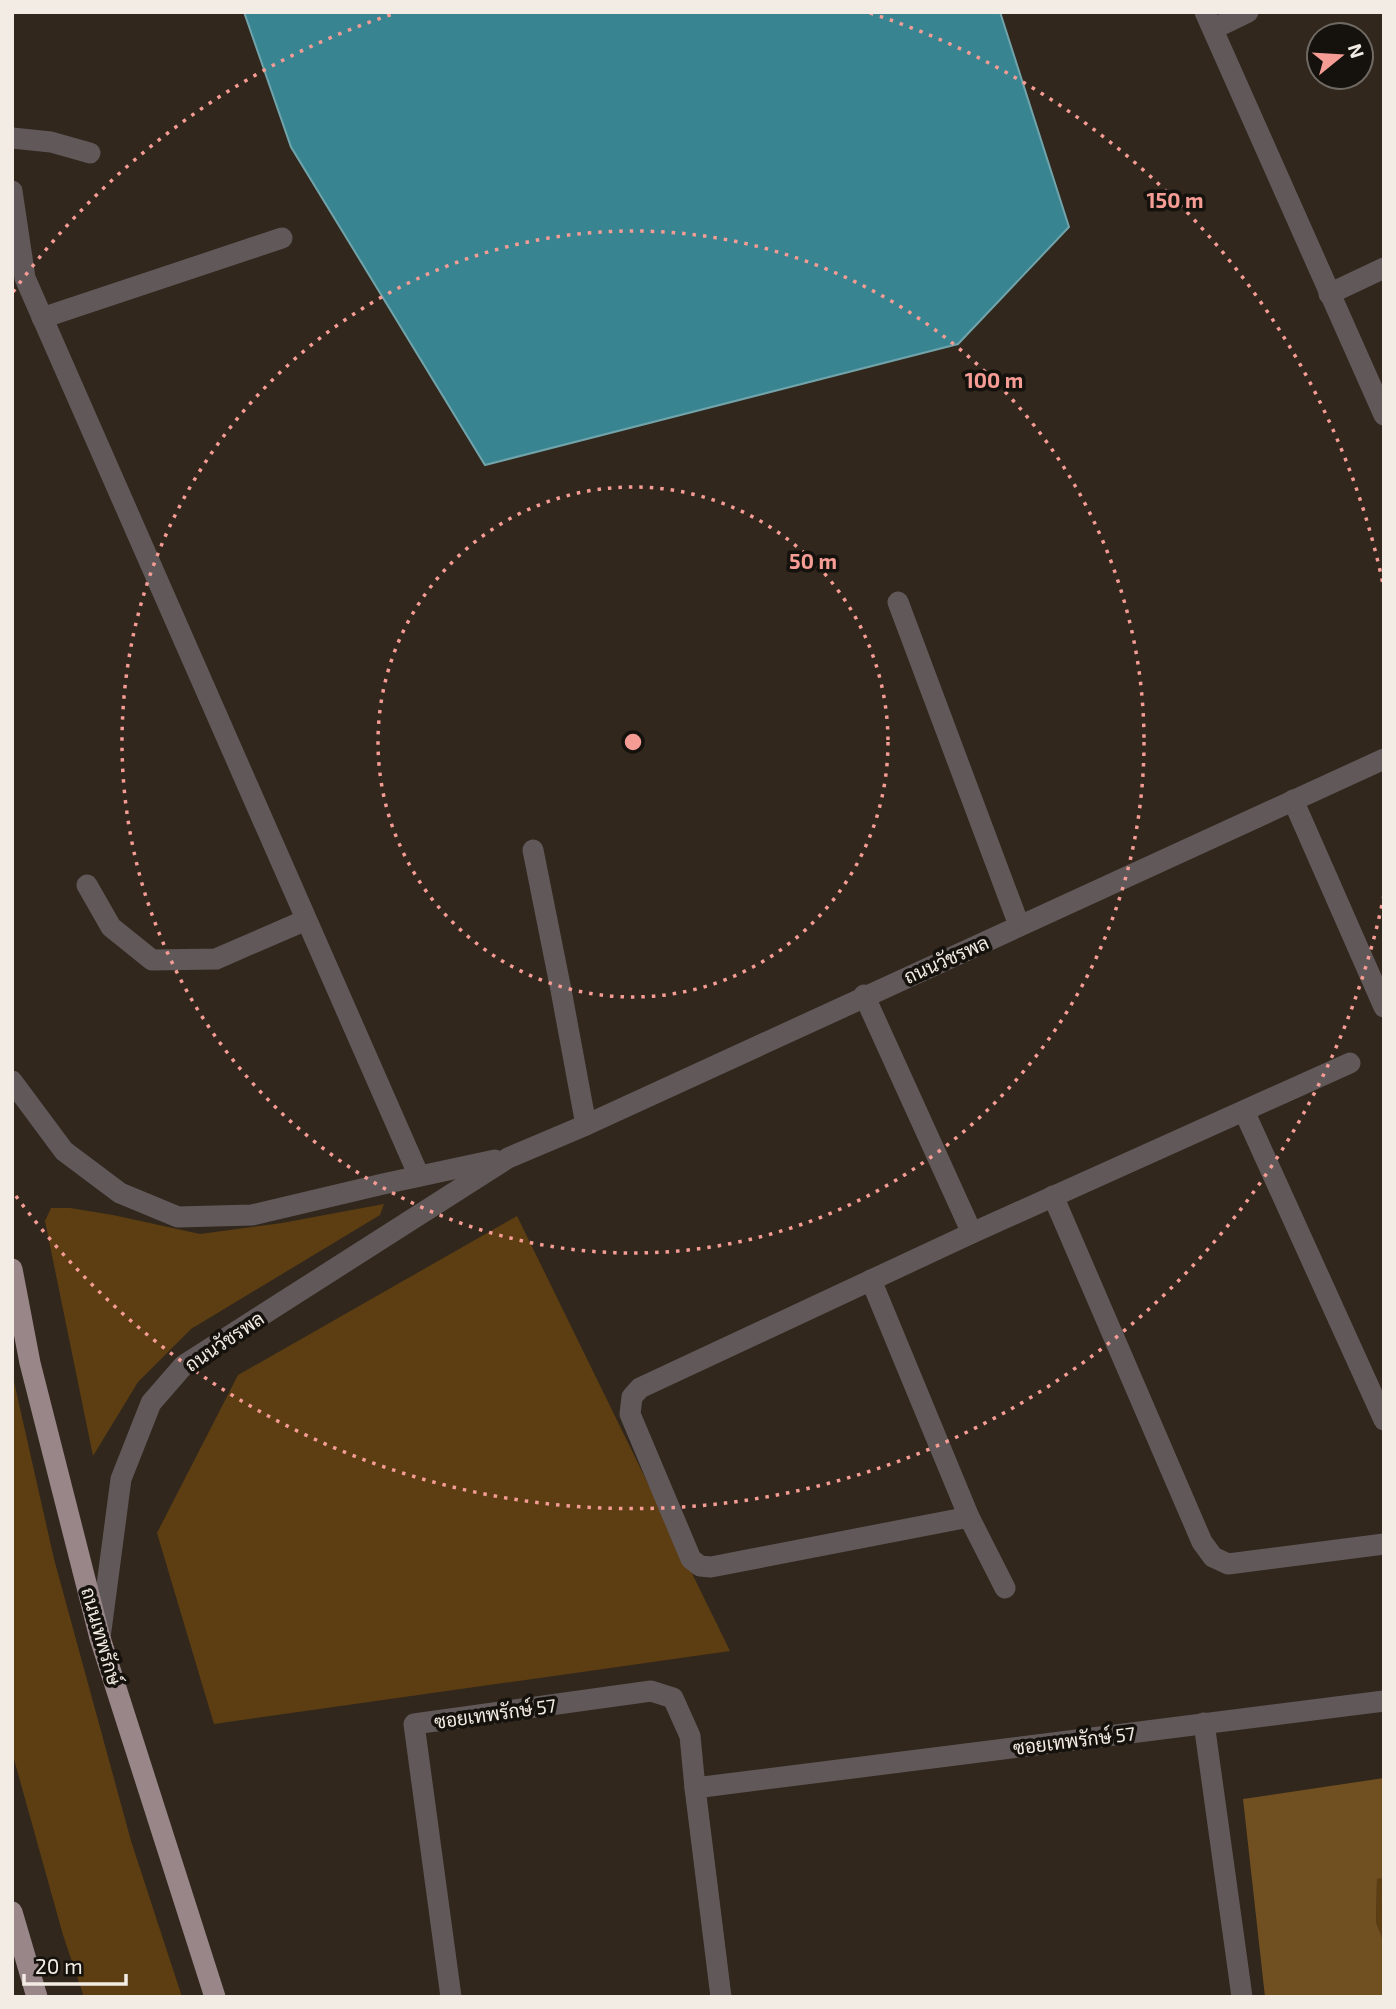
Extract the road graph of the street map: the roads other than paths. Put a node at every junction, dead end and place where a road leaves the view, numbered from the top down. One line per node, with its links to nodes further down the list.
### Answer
1 (1248, 12): 2 (street)
2 (1209, 21): 8 (street)
3 (12, 138): 4 (street)
4 (90, 153)
5 (12, 191): 9 (street)
6 (282, 239): 9 (street)
7 (1384, 268): 8 (street)
8 (1329, 294): 10 (street)
9 (42, 318): 16 (street)
10 (1384, 415)
11 (898, 602): 17 (street)
12 (1384, 759): 13 (street, ถนนวัชรพล)
13 (1293, 800): 17 (street, ถนนวัชรพล); 19 (street)
14 (533, 850): 23 (street)
15 (87, 885): 16 (street)
16 (306, 920): 25 (street)
17 (1019, 925): 18 (street, ถนนวัชรพล)
18 (864, 995): 23 (street, ถนนวัชรพล); 27 (street)
19 (1384, 1007)
20 (1350, 1063): 22 (street)
21 (12, 1081): 25 (street, ถนนวัชรพล)
22 (1244, 1111): 26 (street); 30 (street)
23 (586, 1125): 24 (street, ถนนวัชรพล)
24 (508, 1158): 25 (street, ถนนวัชรพล); 34 (street, ถนนวัชรพล)
25 (419, 1176)
26 (1053, 1196): 27 (street); 32 (street)
27 (972, 1233): 29 (street)
28 (12, 1269): 34 (main road, ถนนเทพรักษ์)
29 (871, 1280): 31 (street); 31 (street)
30 (1384, 1420)
31 (969, 1517): 33 (street)
32 (1384, 1544)
33 (1005, 1588)
34 (100, 1638): 40 (main road, ถนนเทพรักษ์)
35 (1384, 1701): 36 (street, ซอยเทพรักษ์ 57)
36 (1204, 1723): 37 (street, ซอยเทพรักษ์ 57); 43 (street)
37 (695, 1787): 41 (street, ซอยเทพรักษ์ 57); 42 (street, ซอยเทพรักษ์ 57)
38 (12, 1912): 39 (main road)
39 (37, 1997)
40 (215, 1997)
41 (451, 1997)
42 (721, 1997)
43 (1242, 1997)

